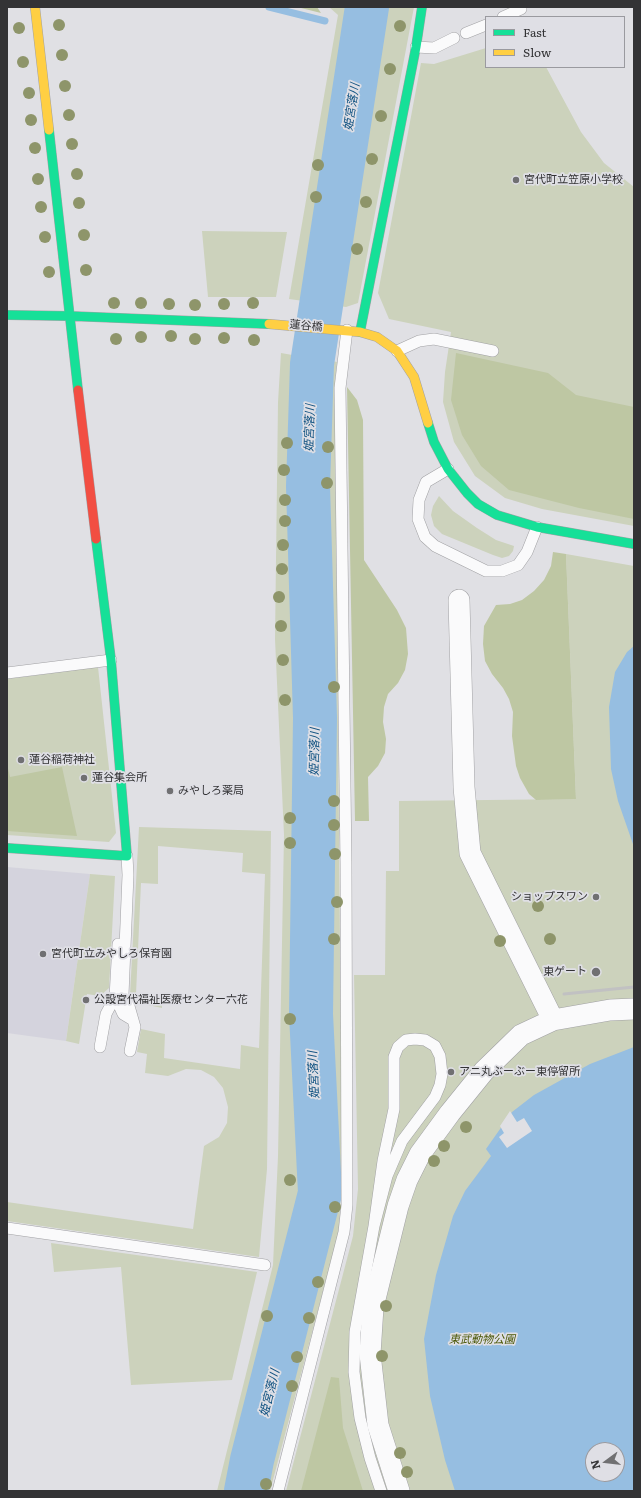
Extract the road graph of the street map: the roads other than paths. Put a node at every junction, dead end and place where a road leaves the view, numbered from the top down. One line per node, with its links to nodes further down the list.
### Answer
1 (35, 7): 10 (street)
2 (422, 7): 8 (street)
3 (522, 9): 4 (lane)
4 (505, 16)
5 (485, 24): 6 (lane)
6 (466, 33)
7 (454, 38): 8 (lane)
8 (416, 47): 12 (street)
9 (7, 315): 10 (street, 蓮谷橋)
10 (69, 316): 11 (street, 蓮谷橋); 19 (street)
11 (348, 330): 12 (street, 蓮谷橋); 32 (lane)
12 (360, 332): 13 (street, 蓮谷橋)
13 (396, 351): 14 (lane); 15 (street)
14 (493, 351)
15 (448, 469): 16 (street); 16 (lane)
16 (536, 527): 17 (street)
17 (634, 544)
18 (459, 600): 26 (street)
19 (111, 660): 20 (lane); 22 (street)
20 (7, 673)
21 (7, 848): 22 (street)
22 (127, 856): 23 (lane); 25 (lane)
23 (115, 997): 25 (lane); 27 (lane)
24 (634, 1009): 26 (street)
25 (133, 1020): 28 (lane)
26 (553, 1020): 34 (street)
27 (100, 1047)
28 (130, 1051)
29 (374, 1226): 29 (lane); 33 (lane)
30 (7, 1228): 31 (lane)
31 (265, 1265)
32 (278, 1491)
33 (380, 1491)
34 (399, 1491)

